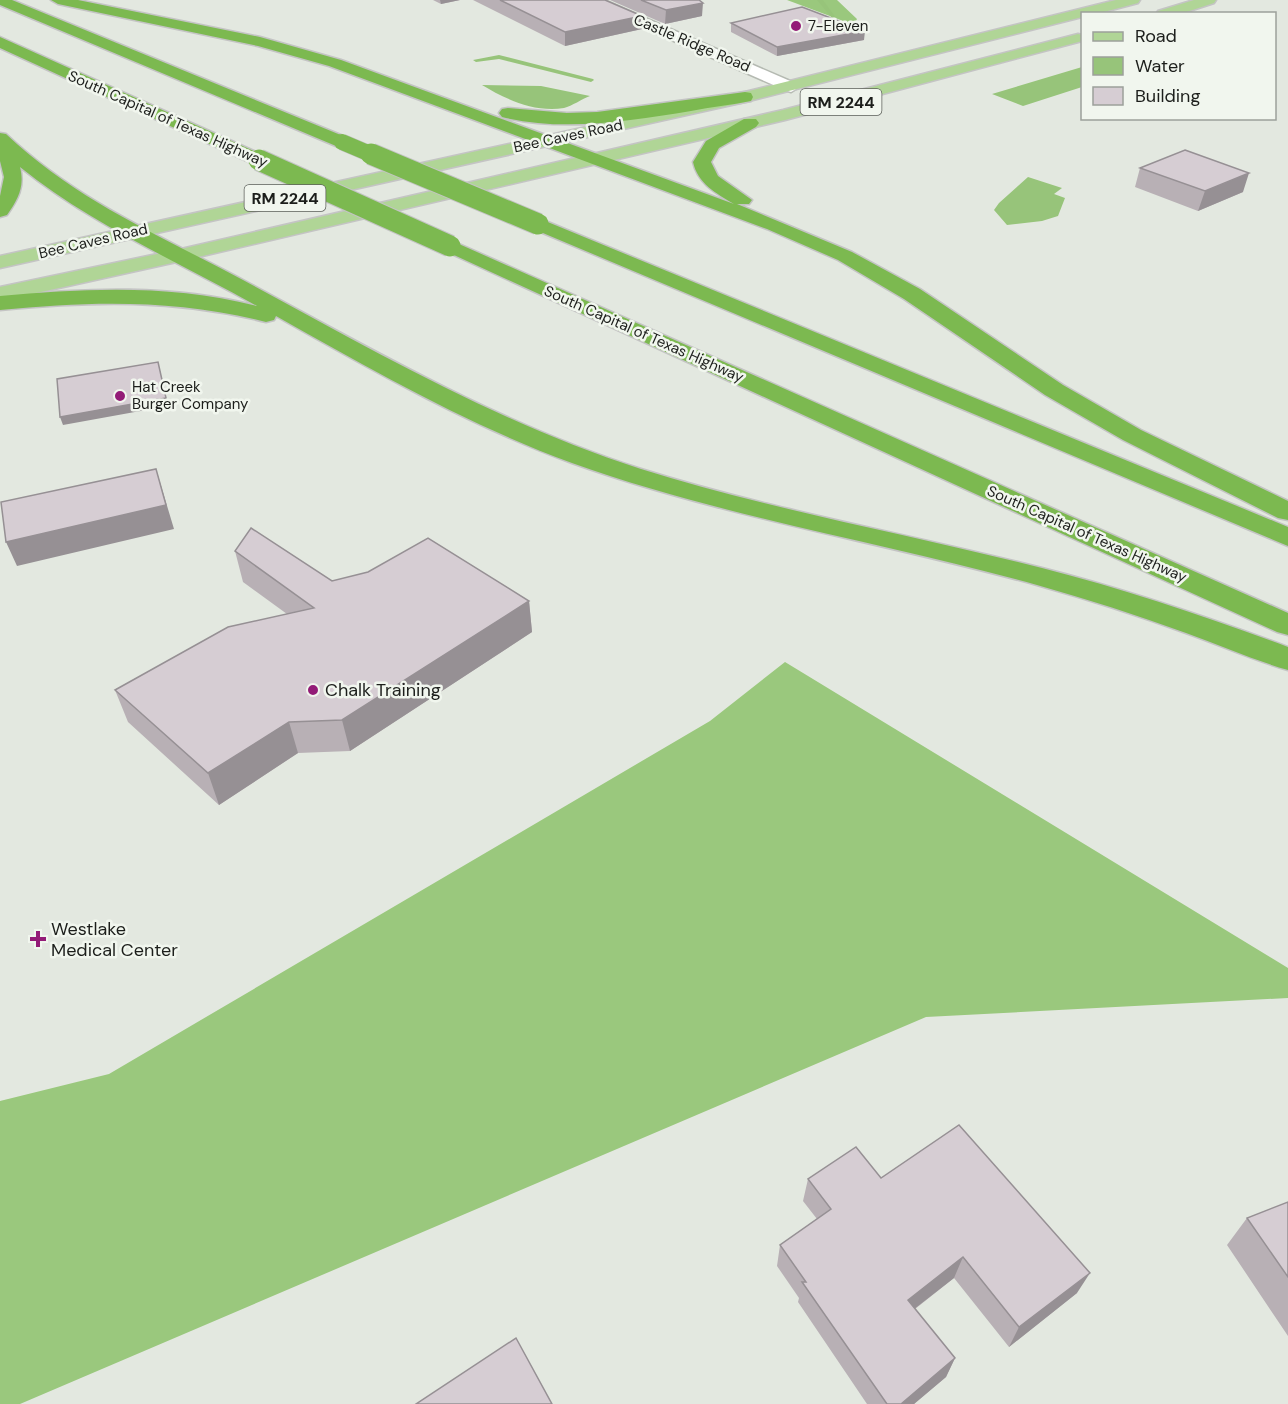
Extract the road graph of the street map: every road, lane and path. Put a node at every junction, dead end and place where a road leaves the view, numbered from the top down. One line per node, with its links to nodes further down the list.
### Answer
1 (0, 0): 29 (highway, bridge)
2 (58, 0): 12 (highway)
3 (592, 0): 13 (street, Castle Ridge Road)
4 (1133, 0): 6 (main road, Bee Caves Road / RM 2244)
5 (1209, 0): 7 (main road)
6 (1086, 12)
7 (1169, 12)
8 (1081, 13): 13 (main road, Bee Caves Road / RM 2244)
9 (1081, 35): 13 (main road)
10 (1081, 36): 15 (main road, Bee Caves Road / RM 2244)
11 (0, 42): 30 (highway, South Capital of Texas Highway, bridge)
12 (382, 80): 14 (highway); 17 (highway)
13 (791, 87): 14 (main road, Bee Caves Road / RM 2244); 18 (main road)
14 (745, 98): 17 (main road, Bee Caves Road / RM 2244)
15 (750, 123): 18 (main road, Bee Caves Road / RM 2244); 22 (highway)
16 (1, 139): 20 (highway); 21 (highway)
17 (547, 141): 19 (highway); 21 (main road, Bee Caves Road / RM 2244)
18 (638, 149): 19 (main road, Bee Caves Road / RM 2244)
19 (597, 159): 22 (highway); 23 (main road, Bee Caves Road / RM 2244)
20 (0, 211)
21 (135, 231): 23 (highway); 24 (main road, Bee Caves Road / RM 2244)
22 (808, 239): 28 (highway)
23 (181, 255): 25 (main road, Bee Caves Road / RM 2244); 27 (highway)
24 (0, 262)
25 (0, 294)
26 (0, 303): 27 (highway)
27 (329, 336): 31 (highway)
28 (1288, 513)
29 (1288, 537)
30 (1288, 625)
31 (1288, 660)

